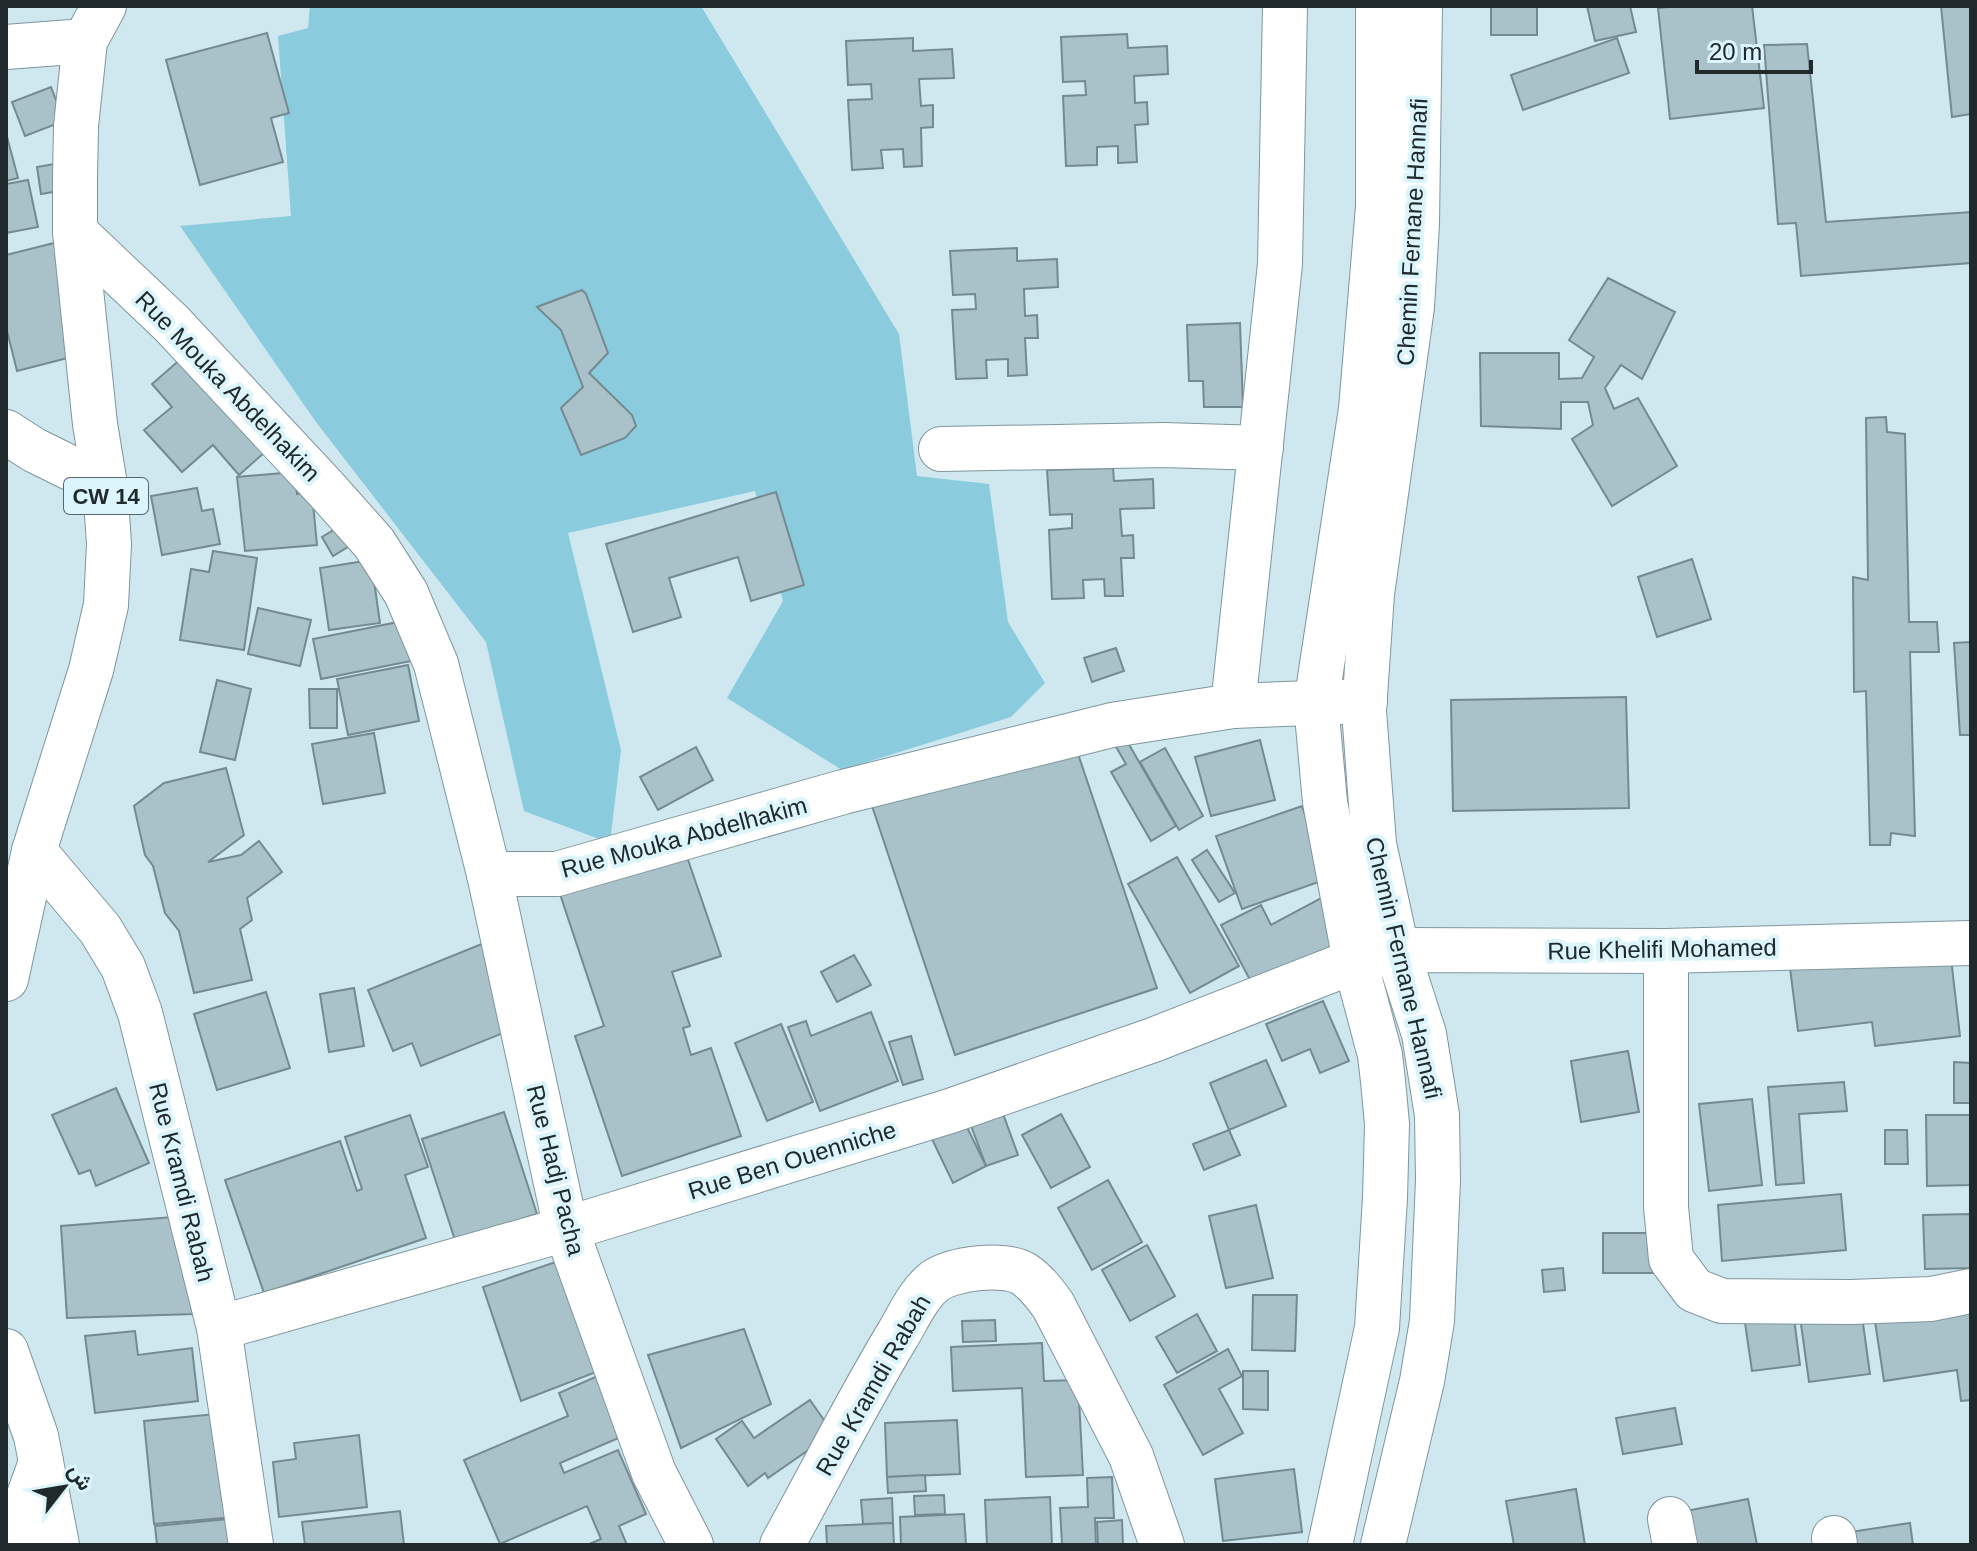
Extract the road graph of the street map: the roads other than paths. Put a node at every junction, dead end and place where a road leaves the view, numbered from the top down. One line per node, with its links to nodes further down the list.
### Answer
1 (1285, 6): 8 (street)
2 (1378, 6): 12 (street, Chemin Fernane Hannafi)
3 (1420, 6): 11 (street, Chemin Fernane Hannafi)
4 (94, 24): 5 (street); 6 (street, CW 14)
5 (6, 47)
6 (75, 232): 10 (street, CW 14); 15 (street, Rue Mouka Abdelhakim)
7 (6, 432): 10 (street)
8 (1261, 448): 9 (street); 13 (street)
9 (941, 449)
10 (105, 485): 14 (street, CW 14)
11 (1365, 701): 12 (street, Rue Mouka Abdelhakim); 17 (street, Chemin Fernane Hannafi)
12 (1316, 704): 13 (street, Rue Mouka Abdelhakim); 19 (street, Chemin Fernane Hannafi)
13 (1233, 706): 15 (street, Rue Mouka Abdelhakim)
14 (34, 851): 20 (street, CW 14); 23 (street, Rue Kramdi Rabah)
15 (489, 874): 21 (street, Rue Hadj Pacha)
16 (1971, 943): 18 (street, Rue Khelifi Mohamed)
17 (1397, 950): 18 (street, Rue Khelifi Mohamed); 19 (street, Rue Khelifi Mohamed); 33 (street, Chemin Fernane Hannafi)
18 (1666, 951): 22 (street)
19 (1355, 961): 21 (street, Rue Ben Ouenniche); 32 (street, Chemin Fernane Hannafi)
20 (6, 979)
21 (566, 1229): 23 (street, Rue Ben Ouenniche); 29 (street, Rue Hadj Pacha)
22 (1971, 1291)
23 (219, 1328): 28 (street, Rue Kramdi Rabah)
24 (6, 1351): 25 (street)
25 (41, 1462): 26 (street); 27 (street)
26 (11, 1545)
27 (57, 1545)
28 (251, 1545)
29 (691, 1545)
30 (782, 1545): 31 (street, Rue Kramdi Rabah)
31 (1162, 1545)
32 (1330, 1545)
33 (1383, 1545)

